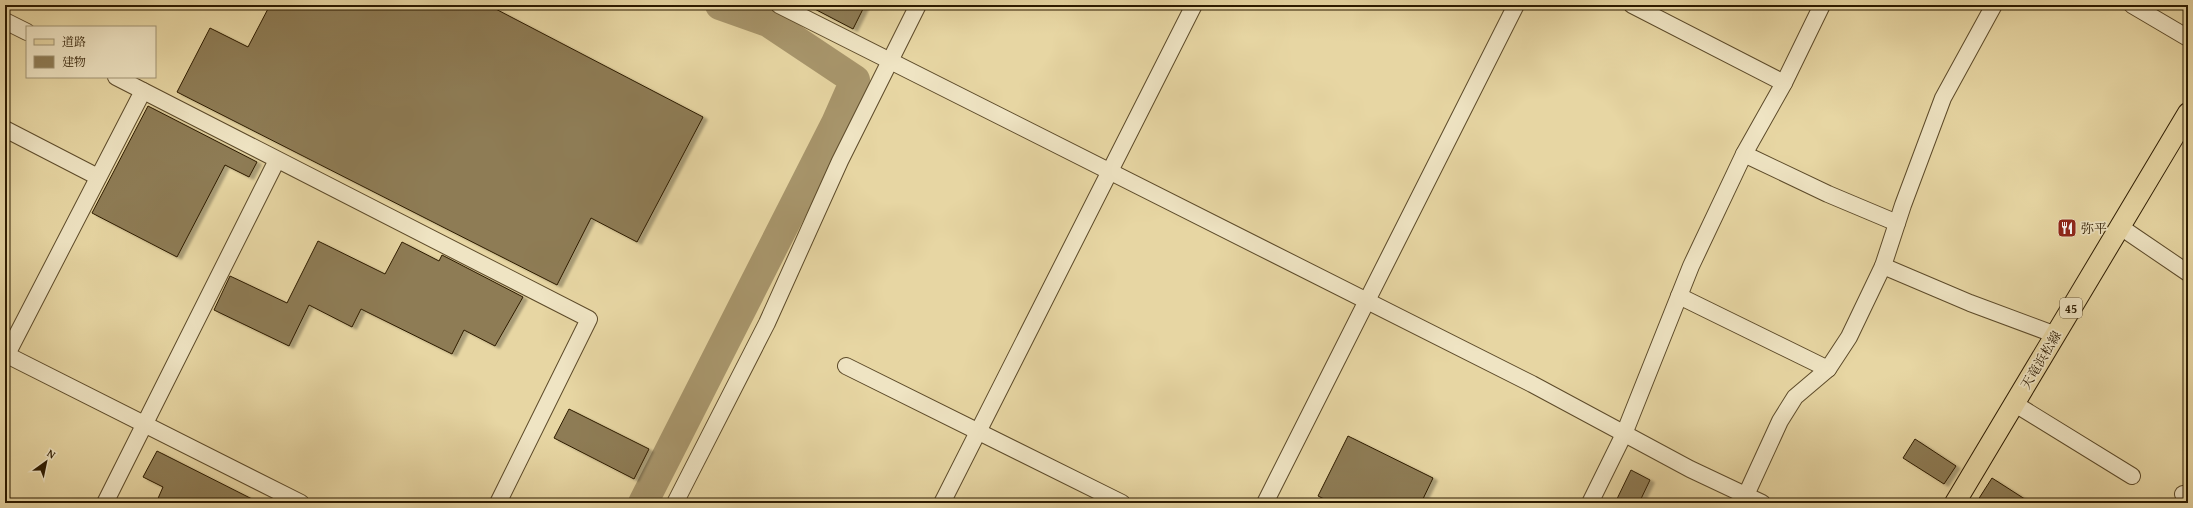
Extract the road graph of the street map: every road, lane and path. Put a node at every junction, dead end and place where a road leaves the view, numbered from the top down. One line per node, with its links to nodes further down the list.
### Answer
1 (779, 5): 12 (street)
2 (918, 5): 12 (street)
3 (1194, 5): 20 (street)
4 (1516, 5): 27 (street)
5 (1632, 5): 14 (street)
6 (1822, 5): 14 (street)
7 (1994, 5): 22 (street)
8 (2132, 5): 11 (street)
9 (5, 21): 10 (street)
10 (26, 32)
11 (2188, 38)
12 (890, 61): 20 (street); 41 (street)
13 (118, 78): 15 (street)
14 (1784, 83): 18 (street)
15 (143, 91): 19 (street); 21 (street)
16 (2188, 113): 23 (main road, 天竜浜松線 / 45)
17 (5, 129): 21 (street)
18 (1744, 154): 22 (street); 26 (street)
19 (277, 160): 33 (street); 40 (street)
20 (1110, 172): 27 (street); 34 (street)
21 (98, 177): 29 (street)
22 (1897, 223): 24 (street)
23 (2118, 226): 25 (street); 28 (main road, 天竜浜松線 / 45)
24 (1883, 266): 28 (street); 31 (street)
25 (2188, 273)
26 (1679, 296): 31 (street); 35 (street)
27 (1367, 302): 35 (street); 44 (street)
28 (2056, 335): 32 (main road, 天竜浜松線 / 45)
29 (6, 356): 33 (street)
30 (846, 366): 34 (street)
31 (1828, 369): 37 (street)
32 (2014, 404): 36 (street); 47 (main road, 天竜浜松線 / 45)
33 (145, 424): 38 (street); 39 (street)
34 (978, 431): 42 (street); 43 (street)
35 (1624, 434): 37 (street); 45 (street)
36 (2132, 476)
37 (1746, 495): 46 (street)
38 (105, 503)
39 (301, 503)
40 (498, 503)
41 (675, 503)
42 (942, 503)
43 (1122, 503)
44 (1265, 503)
45 (1590, 503)
46 (1762, 503)
47 (1955, 503)

